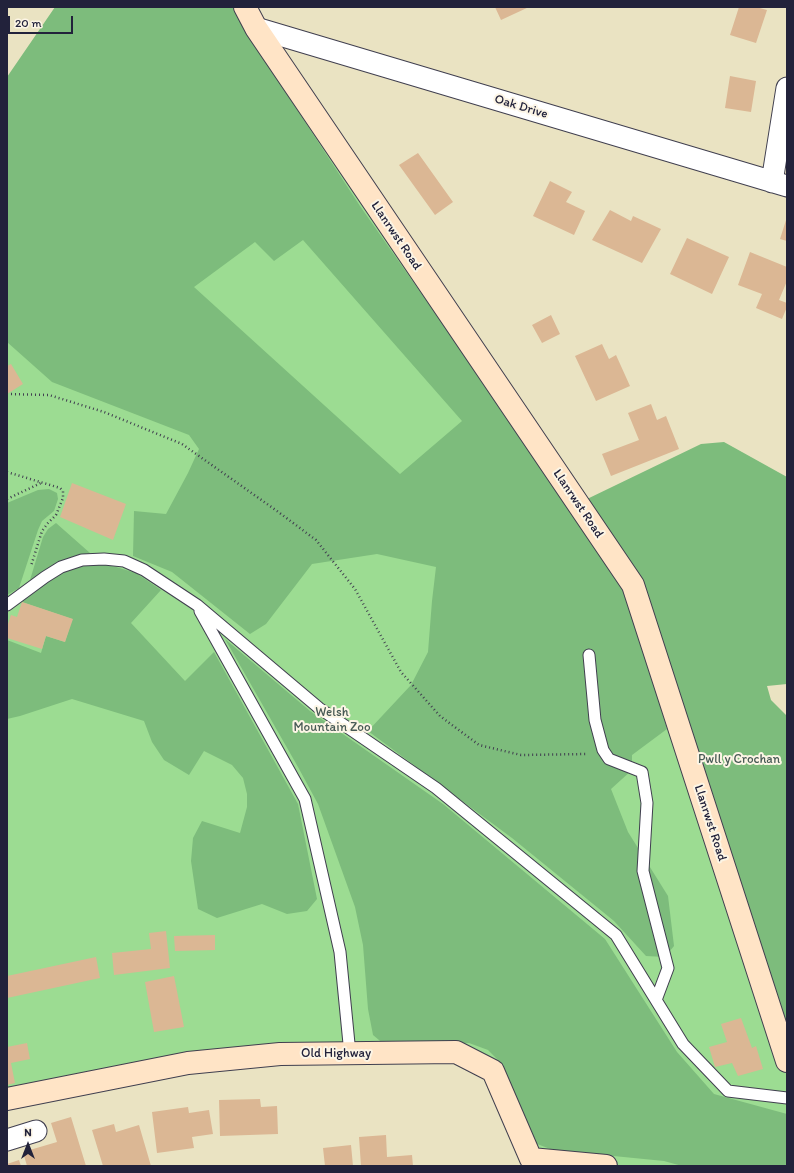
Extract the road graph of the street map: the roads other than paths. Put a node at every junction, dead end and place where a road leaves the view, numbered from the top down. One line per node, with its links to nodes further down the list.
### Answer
1 (246, 7): 2 (street, Llanrwst Road)
2 (256, 28): 4 (street, Oak Drive); 10 (street, Llanrwst Road)
3 (787, 88): 4 (street)
4 (780, 184)
5 (7, 605): 6 (lane)
6 (197, 605): 8 (lane); 9 (lane)
7 (589, 655): 8 (lane)
8 (656, 1000): 11 (lane)
9 (350, 1054): 12 (street, Old Highway); 15 (street, Old Highway)
10 (787, 1061)
11 (787, 1098)
12 (7, 1099)
13 (36, 1131): 14 (street)
14 (7, 1140)
15 (526, 1163): 16 (street, Old Highway)
16 (606, 1166)

